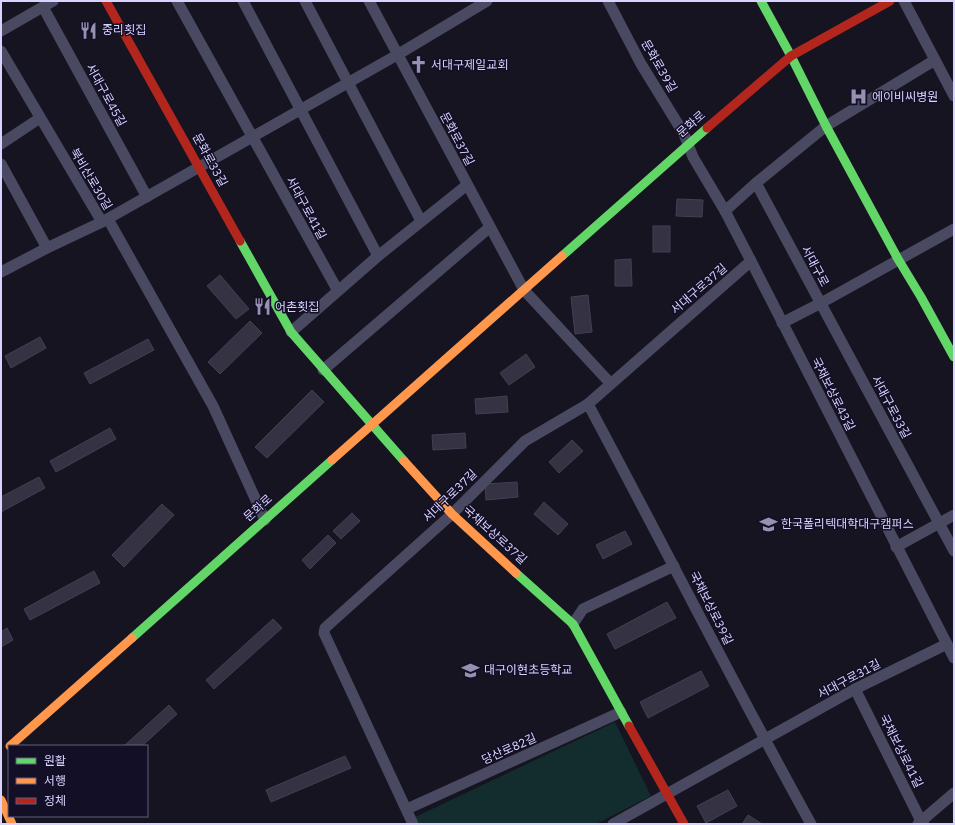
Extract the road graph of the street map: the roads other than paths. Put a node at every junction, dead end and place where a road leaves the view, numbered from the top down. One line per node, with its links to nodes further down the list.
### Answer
1 (106, 1): 26 (main road, 문화로33길)
2 (177, 1): 22 (street)
3 (243, 1): 19 (street)
4 (305, 1): 17 (street)
5 (369, 1): 14 (street, 문화로37길)
6 (487, 1): 14 (street)
7 (608, 1): 24 (street, 문화로39길)
8 (761, 1): 15 (main road)
9 (890, 1): 15 (main road, 문화로)
10 (904, 1): 16 (street)
11 (48, 4): 12 (street, 서대구로45길); 29 (street, 서대구로45길)
12 (1, 31)
13 (1, 51): 20 (street, 북비산로30길)
14 (397, 55): 17 (street); 28 (street, 문화로37길)
15 (791, 56): 21 (main road); 24 (main road, 문화로)
16 (935, 60): 18 (street); 21 (street)
17 (348, 83): 19 (street); 32 (street)
18 (954, 96)
19 (300, 110): 22 (street); 36 (street)
20 (40, 118): 23 (street); 31 (street, 북비산로30길)
21 (826, 126): 27 (street); 37 (main road)
22 (252, 137): 26 (street); 41 (street, 서대구로41길)
23 (1, 144)
24 (688, 144): 30 (street, 국채보상로43길); 40 (main road, 문화로)
25 (1, 164): 35 (street)
26 (199, 166): 29 (street); 44 (main road, 문화로33길)
27 (756, 183): 30 (street); 42 (street, 서대구로)
28 (467, 185): 32 (street); 33 (street, 문화로37길)
29 (147, 197): 31 (street)
30 (725, 211): 38 (street, 국채보상로43길)
31 (105, 220): 35 (street, 북비산로30길); 52 (street)
32 (421, 221): 36 (street)
33 (490, 227): 40 (street, 문화로37길); 46 (street)
34 (954, 228): 37 (street, 서대구로)
35 (47, 248): 39 (street, 북비산로30길)
36 (378, 256): 41 (street)
37 (898, 259): 42 (street, 서대구로); 45 (main road)
38 (751, 261): 43 (street, 국채보상로43길); 47 (street, 서대구로37길)
39 (1, 272)
40 (524, 290): 47 (street); 49 (main road, 문화로)
41 (338, 291): 44 (street)
42 (821, 303): 43 (street); 53 (street, 서대구로33길)
43 (782, 323): 54 (street, 국채보상로43길)
44 (290, 332): 46 (main road, 문화로33길)
45 (954, 357)
46 (323, 370): 49 (main road, 문화로33길)
47 (611, 384): 48 (street, 서대구로37길)
48 (588, 404): 50 (street, 서대구로37길); 56 (street, 국채보상로39길)
49 (371, 425): 50 (main road, 국채보상로37길); 52 (main road, 문화로)
50 (452, 514): 57 (main road, 국채보상로37길); 67 (street, 서대구로37길)
51 (954, 516): 53 (street)
52 (265, 520): 63 (main road, 문화로)
53 (939, 524): 54 (street); 55 (street, 서대구로33길)
54 (896, 547): 58 (street, 국채보상로43길)
55 (954, 551)
56 (674, 566): 57 (street); 62 (street, 국채보상로39길)
57 (573, 624): 61 (main road, 국채보상로37길)
58 (947, 644): 59 (street, 국채보상로43길); 60 (street, 서대구로31길)
59 (954, 658)
60 (855, 689): 62 (street, 서대구로31길); 69 (street, 국채보상로41길)
61 (621, 712): 65 (main road, 국채보상로37길); 67 (street, 당산로82길)
62 (764, 740): 65 (street, 서대구로31길); 73 (street, 국채보상로39길)
63 (11, 745)
64 (954, 793): 69 (street)
65 (667, 794): 71 (street, 서대구로31길); 72 (main road, 국채보상로37길)
66 (1, 800): 68 (main road)
67 (407, 810): 70 (street)
68 (8, 815)
69 (921, 823)
70 (413, 824)
71 (613, 824)
72 (684, 824)
73 (810, 824)

